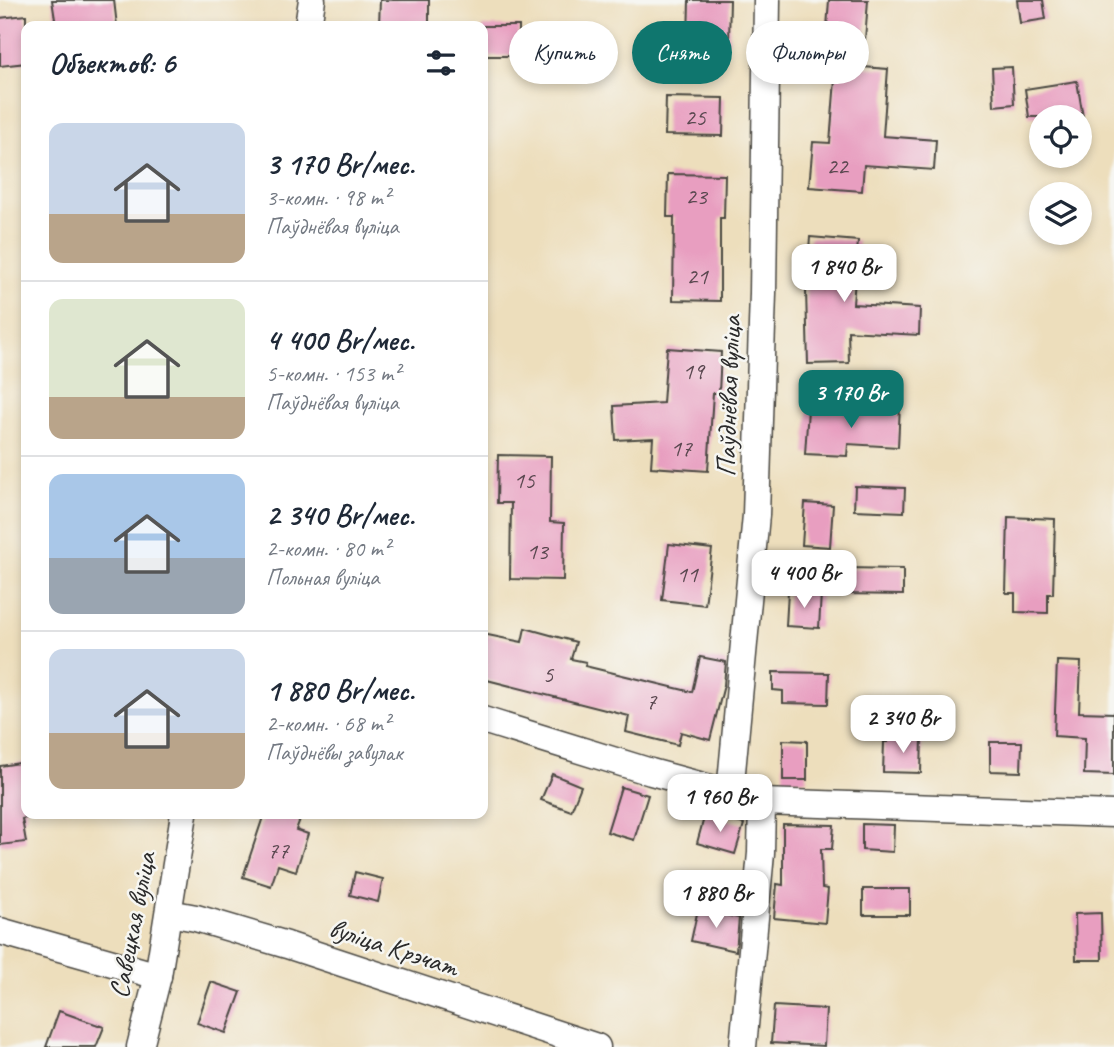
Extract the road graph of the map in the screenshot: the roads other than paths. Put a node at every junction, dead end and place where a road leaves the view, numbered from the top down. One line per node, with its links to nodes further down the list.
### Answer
1 (312, 0): 3 (street)
2 (767, 0): 5 (street, Паўднёвая вуліца)
3 (309, 21)
4 (488, 722): 5 (street)
5 (730, 793): 6 (street)
6 (762, 802): 7 (street); 14 (street)
7 (1114, 814)
8 (183, 819): 9 (street, Савецкая вуліца)
9 (169, 913): 11 (street, Савецкая вуліца); 13 (street, вуліца Крэчат)
10 (0, 930): 11 (street)
11 (158, 976): 12 (street, Савецкая вуліца)
12 (139, 1047)
13 (597, 1047)
14 (743, 1047)

